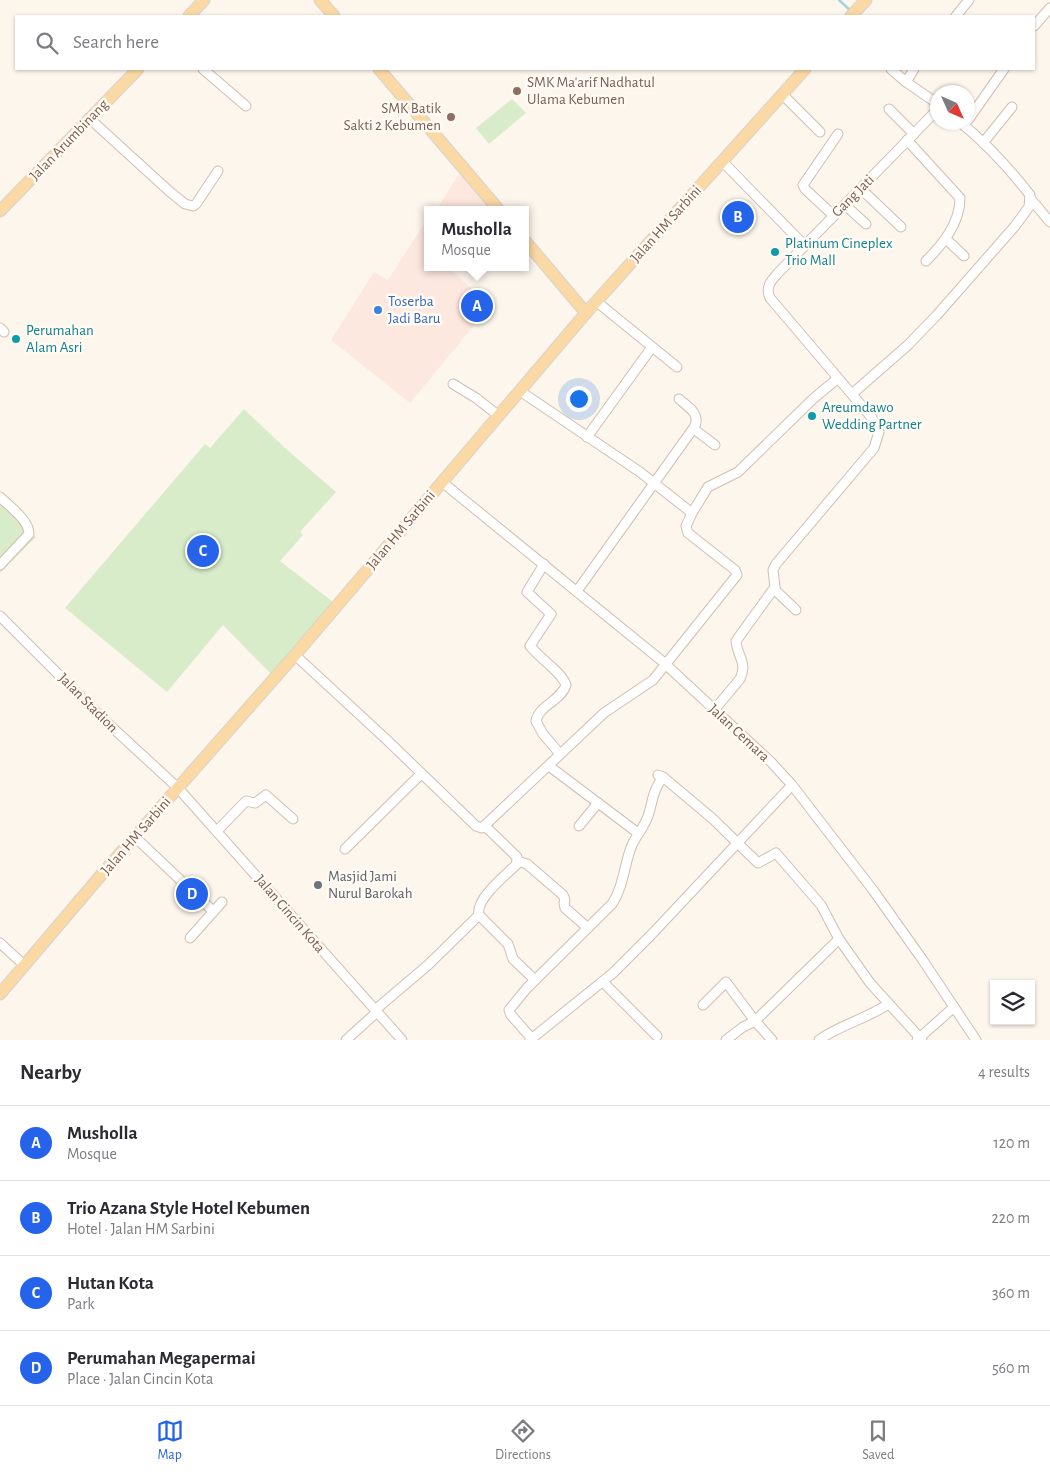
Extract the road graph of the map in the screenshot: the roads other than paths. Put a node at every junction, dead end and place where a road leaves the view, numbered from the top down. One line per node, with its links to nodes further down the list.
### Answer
1 (204, 0): 5 (main road)
2 (320, 0): 6 (main road)
3 (969, 0): 7 (street)
4 (1050, 8): 8 (street)
5 (190, 15)
6 (333, 15)
7 (957, 15)
8 (1035, 25)
9 (137, 70): 24 (main road, Jalan Arumbinang)
10 (204, 70): 19 (street)
11 (380, 70): 35 (main road)
12 (804, 70): 17 (main road, Jalan HM Sarbini)
13 (892, 70): 16 (street)
14 (913, 70): 16 (street)
15 (1003, 70): 20 (street)
16 (906, 82): 18 (street)
17 (782, 94): 26 (street); 30 (main road, Jalan HM Sarbini)
18 (930, 98)
19 (246, 106)
20 (975, 107)
21 (1012, 107): 29 (street)
22 (889, 109): 28 (street)
23 (930, 117): 28 (street, Gang Jati)
24 (89, 118): 31 (street); 36 (main road, Jalan Arumbinang)
25 (971, 130): 29 (street)
26 (820, 132)
27 (838, 134): 37 (street)
28 (910, 137): 32 (street, Gang Jati); 41 (street)
29 (983, 143): 33 (street)
30 (722, 161): 43 (street); 46 (main road, Jalan HM Sarbini)
31 (218, 171)
32 (861, 189): 34 (street, Gang Jati); 40 (street)
33 (1030, 198): 38 (street); 53 (street)
34 (845, 205): 37 (street, Gang Jati); 39 (street)
35 (495, 206)
36 (0, 211)
37 (834, 216): 43 (street, Gang Jati)
38 (1050, 222)
39 (866, 224)
40 (901, 227)
41 (946, 240): 44 (street); 45 (street)
42 (529, 246): 47 (main road)
43 (805, 246): 50 (street, Gang Jati)
44 (964, 256)
45 (926, 261)
46 (597, 302): 47 (main road, Jalan HM Sarbini); 48 (street)
47 (586, 313): 52 (main road, Jalan HM Sarbini)
48 (652, 346): 49 (street); 57 (street)
49 (677, 367)
50 (838, 378): 53 (street); 62 (street)
51 (453, 384): 55 (street)
52 (520, 391): 55 (main road, Jalan HM Sarbini); 57 (street)
53 (852, 394): 65 (street)
54 (679, 399): 56 (street)
55 (499, 416): 59 (main road, Jalan HM Sarbini)
56 (694, 429): 58 (street); 60 (street)
57 (586, 437): 60 (street)
58 (716, 445)
59 (442, 482): 63 (street, Jalan Cemara); 69 (main road, Jalan HM Sarbini)
60 (654, 482): 62 (street); 66 (street)
61 (0, 497): 64 (street)
62 (692, 513): 70 (street)
63 (544, 564): 66 (street, Jalan Cemara); 72 (street)
64 (0, 565)
65 (774, 589): 67 (street); 71 (street)
66 (577, 591): 70 (street, Jalan Cemara)
67 (796, 610)
68 (0, 616): 76 (street, Jalan Stadion)
69 (294, 655): 74 (street); 76 (main road, Jalan HM Sarbini)
70 (666, 665): 71 (street, Jalan Cemara); 72 (street)
71 (715, 709): 75 (street, Jalan Cemara)
72 (560, 754): 73 (street)
73 (549, 766): 77 (street); 79 (street)
74 (421, 774): 79 (street); 85 (street)
75 (792, 785): 84 (street); 100 (street, Jalan Cemara)
76 (178, 788): 81 (street, Jalan Cincin Kota); 83 (main road, Jalan HM Sarbini)
77 (598, 803): 80 (street); 82 (street)
78 (293, 819): 81 (street)
79 (485, 826): 86 (street)
80 (579, 826)
81 (217, 831): 101 (street, Jalan Cincin Kota)
82 (638, 833): 84 (street); 90 (street)
83 (135, 837): 88 (street); 94 (main road, Jalan HM Sarbini)
84 (738, 843): 92 (street); 96 (street)
85 (345, 849)
86 (518, 861): 89 (street); 90 (street)
87 (222, 902): 88 (street)
88 (213, 911): 91 (street)
89 (479, 915): 95 (street); 101 (street)
90 (588, 928): 95 (street)
91 (190, 938)
92 (839, 939): 98 (street); 102 (street)
93 (0, 944): 94 (street)
94 (24, 965): 97 (main road, Jalan HM Sarbini)
95 (535, 980): 107 (street)
96 (602, 982): 103 (street); 107 (street)
97 (0, 994)
98 (888, 1004): 104 (street); 110 (street)
99 (703, 1005): 102 (street)
100 (954, 1006): 104 (street); 111 (street, Jalan Cemara)
101 (376, 1011): 105 (street); 106 (street, Jalan Cincin Kota)
102 (755, 1020): 108 (street); 109 (street)
103 (657, 1036)
104 (919, 1039)
105 (346, 1040)
106 (402, 1040)
107 (531, 1040)
108 (726, 1040)
109 (772, 1040)
110 (819, 1040)
111 (976, 1040)

